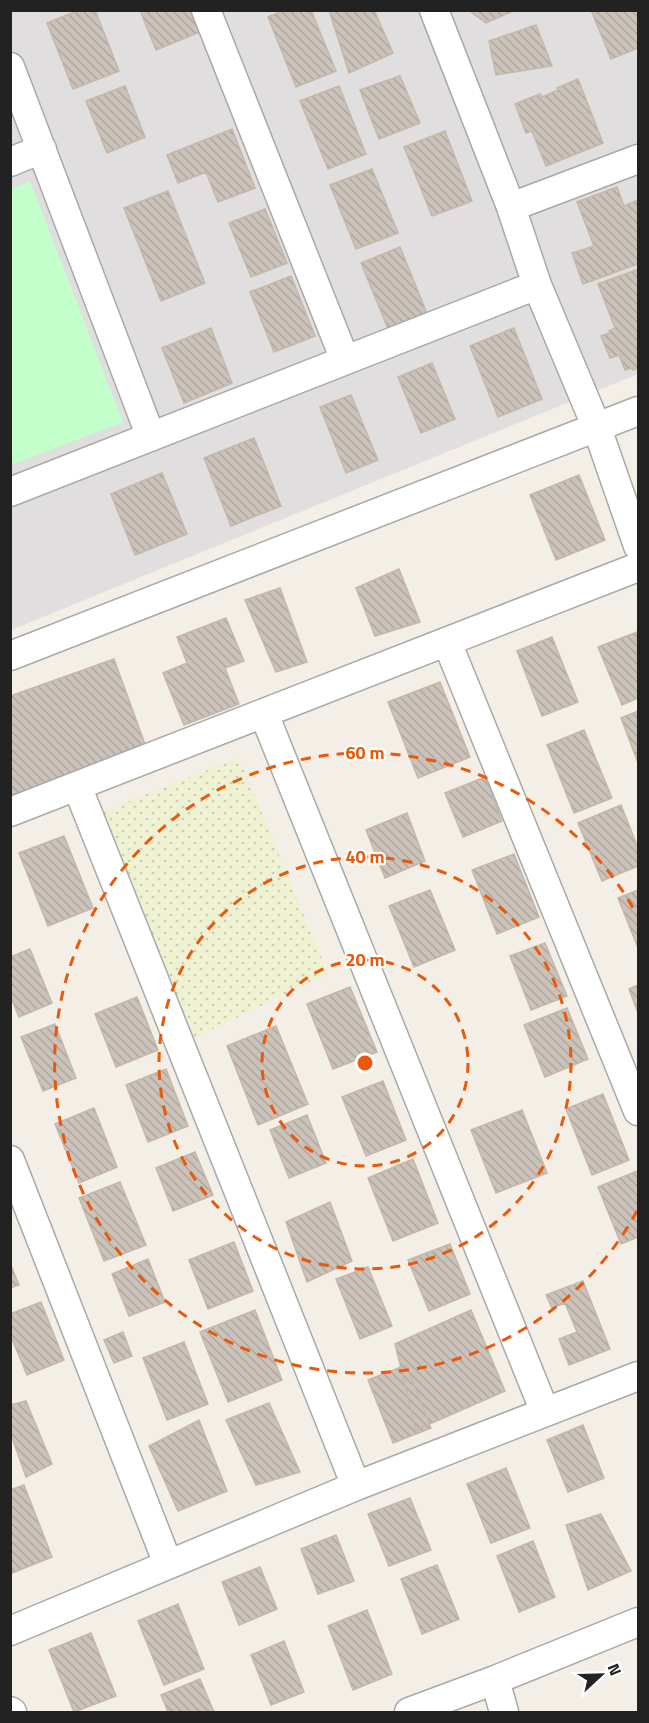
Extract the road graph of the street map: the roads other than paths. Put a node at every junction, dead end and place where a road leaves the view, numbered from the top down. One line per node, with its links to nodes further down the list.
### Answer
1 (206, 10): 9 (street)
2 (434, 10): 7 (street)
3 (10, 68): 4 (street)
4 (42, 149): 6 (street); 12 (street)
5 (639, 159): 7 (street)
6 (10, 162)
7 (511, 207): 8 (street)
8 (537, 285): 9 (street); 11 (street)
9 (345, 360): 12 (street)
10 (639, 411): 11 (street)
11 (597, 428): 14 (street); 17 (street)
12 (151, 437): 13 (street)
13 (10, 492)
14 (639, 546)
15 (639, 567): 16 (street)
16 (447, 642): 18 (street); 21 (street)
17 (10, 656)
18 (264, 714): 19 (street); 24 (street)
19 (77, 786): 20 (street); 25 (street)
20 (10, 812)
21 (639, 1111)
22 (10, 1160): 26 (street)
23 (639, 1376): 24 (street)
24 (545, 1412): 25 (street)
25 (356, 1486): 26 (street)
26 (168, 1564): 28 (street)
27 (639, 1622): 29 (street)
28 (10, 1631)
29 (495, 1680): 30 (street); 31 (street)
30 (409, 1713)
31 (504, 1713)

